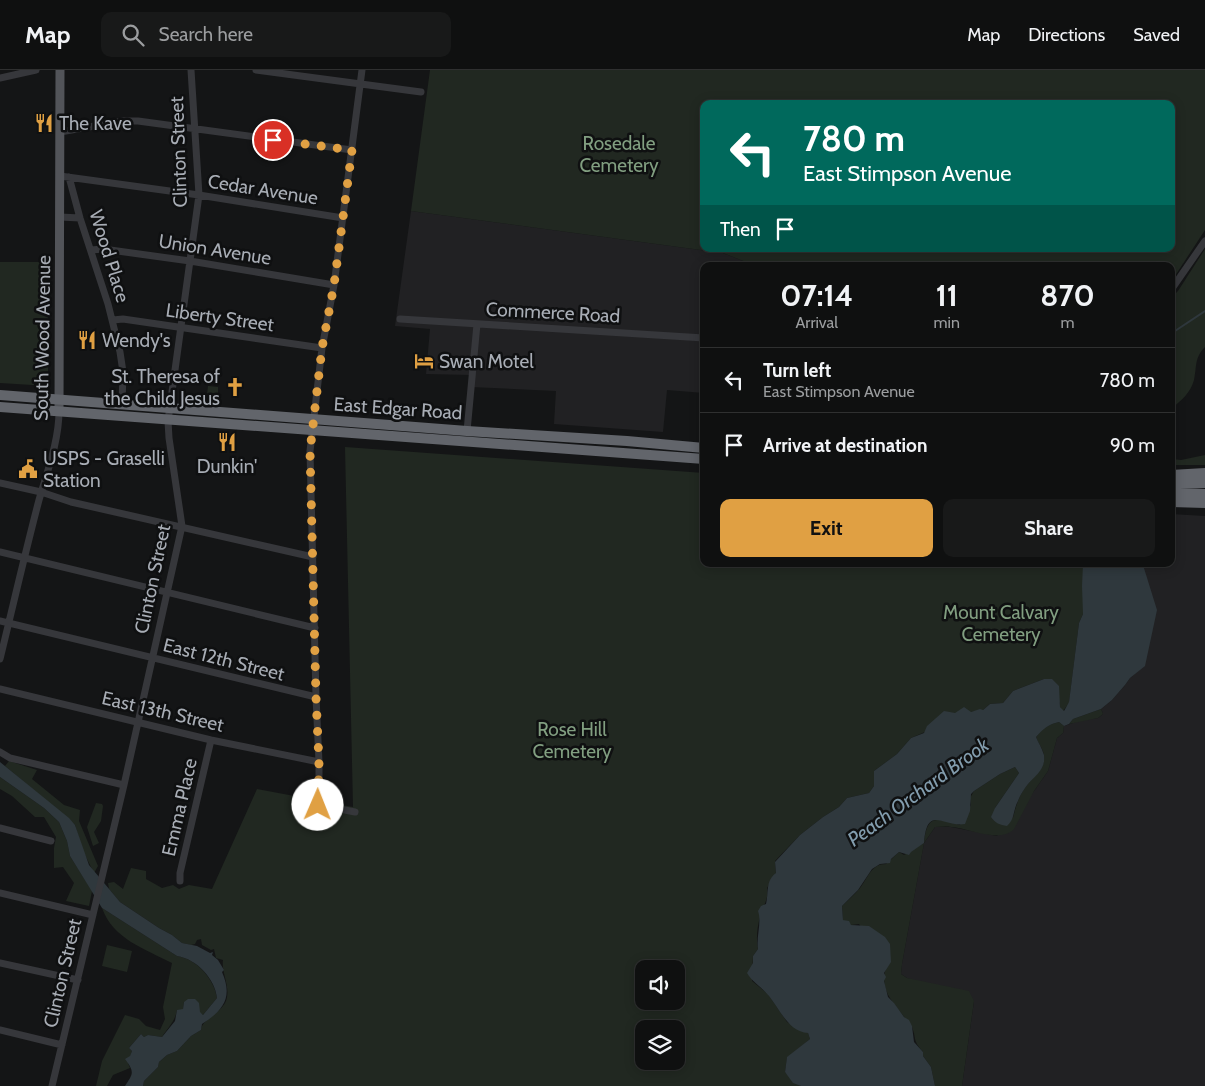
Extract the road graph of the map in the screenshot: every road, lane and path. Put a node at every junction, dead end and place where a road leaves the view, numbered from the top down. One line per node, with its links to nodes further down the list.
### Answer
1 (36, 70): 6 (street)
2 (60, 70): 10 (main road, South Wood Avenue)
3 (191, 70): 9 (street, Clinton Street)
4 (256, 70): 7 (street)
5 (362, 70): 7 (street)
6 (0, 78)
7 (360, 84): 8 (street); 11 (street)
8 (421, 92)
9 (194, 129): 10 (street); 11 (street); 13 (street, Clinton Street)
10 (60, 132): 12 (main road, South Wood Avenue)
11 (352, 150): 16 (street)
12 (65, 176): 13 (street, Cedar Avenue); 14 (main road, South Wood Avenue); 15 (street, Wood Place)
13 (199, 194): 16 (street, Cedar Avenue); 19 (street, Clinton Street)
14 (60, 217): 15 (street); 29 (main road, South Wood Avenue)
15 (80, 218): 18 (street, Wood Place)
16 (342, 218): 21 (street)
17 (1205, 241): 20 (street)
18 (91, 250): 19 (street, Union Avenue); 23 (street, Wood Place)
19 (190, 261): 21 (street, Union Avenue); 25 (street, Clinton Street)
20 (1175, 284)
21 (334, 285): 27 (street)
22 (400, 318): 24 (street, Commerce Road)
23 (113, 320): 25 (street, Liberty Street); 30 (street, Wood Place)
24 (477, 324): 26 (street, Commerce Road); 37 (street)
25 (180, 328): 27 (street, Liberty Street); 32 (street, Clinton Street)
26 (700, 338)
27 (322, 348): 34 (street)
28 (0, 395): 29 (highway, East Edgar Road)
29 (59, 399): 30 (highway, East Edgar Road); 33 (main road, South Wood Avenue)
30 (122, 404): 32 (highway, East Edgar Road)
31 (0, 407): 33 (highway)
32 (170, 408): 34 (highway, East Edgar Road); 35 (street, Clinton Street)
33 (59, 411): 35 (highway); 45 (street, South Wood Avenue)
34 (314, 419): 36 (street); 37 (highway, East Edgar Road)
35 (168, 421): 36 (highway, East Edgar Road); 50 (street, Clinton Street)
36 (313, 431): 39 (highway, East Edgar Road); 52 (street)
37 (467, 431): 38 (highway, East Edgar Road)
38 (700, 448)
39 (700, 459)
40 (1205, 473): 41 (highway)
41 (1175, 475)
42 (0, 483): 45 (street)
43 (1205, 483): 44 (highway)
44 (1175, 484)
45 (41, 492): 50 (street); 53 (street, South Wood Avenue)
46 (1175, 493): 47 (highway)
47 (1205, 494)
48 (1175, 502): 49 (highway)
49 (1205, 503)
50 (181, 527): 52 (street); 54 (street, Clinton Street)
51 (0, 552): 53 (street)
52 (313, 557): 57 (street)
53 (24, 558): 54 (street); 56 (street, South Wood Avenue)
54 (167, 592): 57 (street); 58 (street, Clinton Street)
55 (0, 621): 56 (street, East 12th Street)
56 (8, 623): 58 (street, East 12th Street); 59 (street, South Wood Avenue)
57 (315, 628): 61 (street)
58 (152, 658): 61 (street, East 12th Street); 62 (street, Clinton Street)
59 (0, 659)
60 (0, 689): 62 (street, East 13th Street)
61 (316, 697): 65 (street)
62 (137, 722): 63 (street, East 13th Street); 66 (street, Clinton Street)
63 (211, 740): 65 (street, East 13th Street); 70 (street, Emma Place)
64 (0, 752): 66 (street)
65 (319, 762): 67 (street)
66 (124, 785): 72 (street, Clinton Street)
67 (355, 812)
68 (0, 828): 69 (street)
69 (51, 841)
70 (180, 881)
71 (0, 893): 72 (street)
72 (93, 915): 74 (street, Clinton Street)
73 (0, 963): 74 (street)
74 (78, 980): 76 (street, Clinton Street)
75 (0, 1030): 76 (street)
76 (62, 1045): 77 (street, Clinton Street)
77 (52, 1086)

